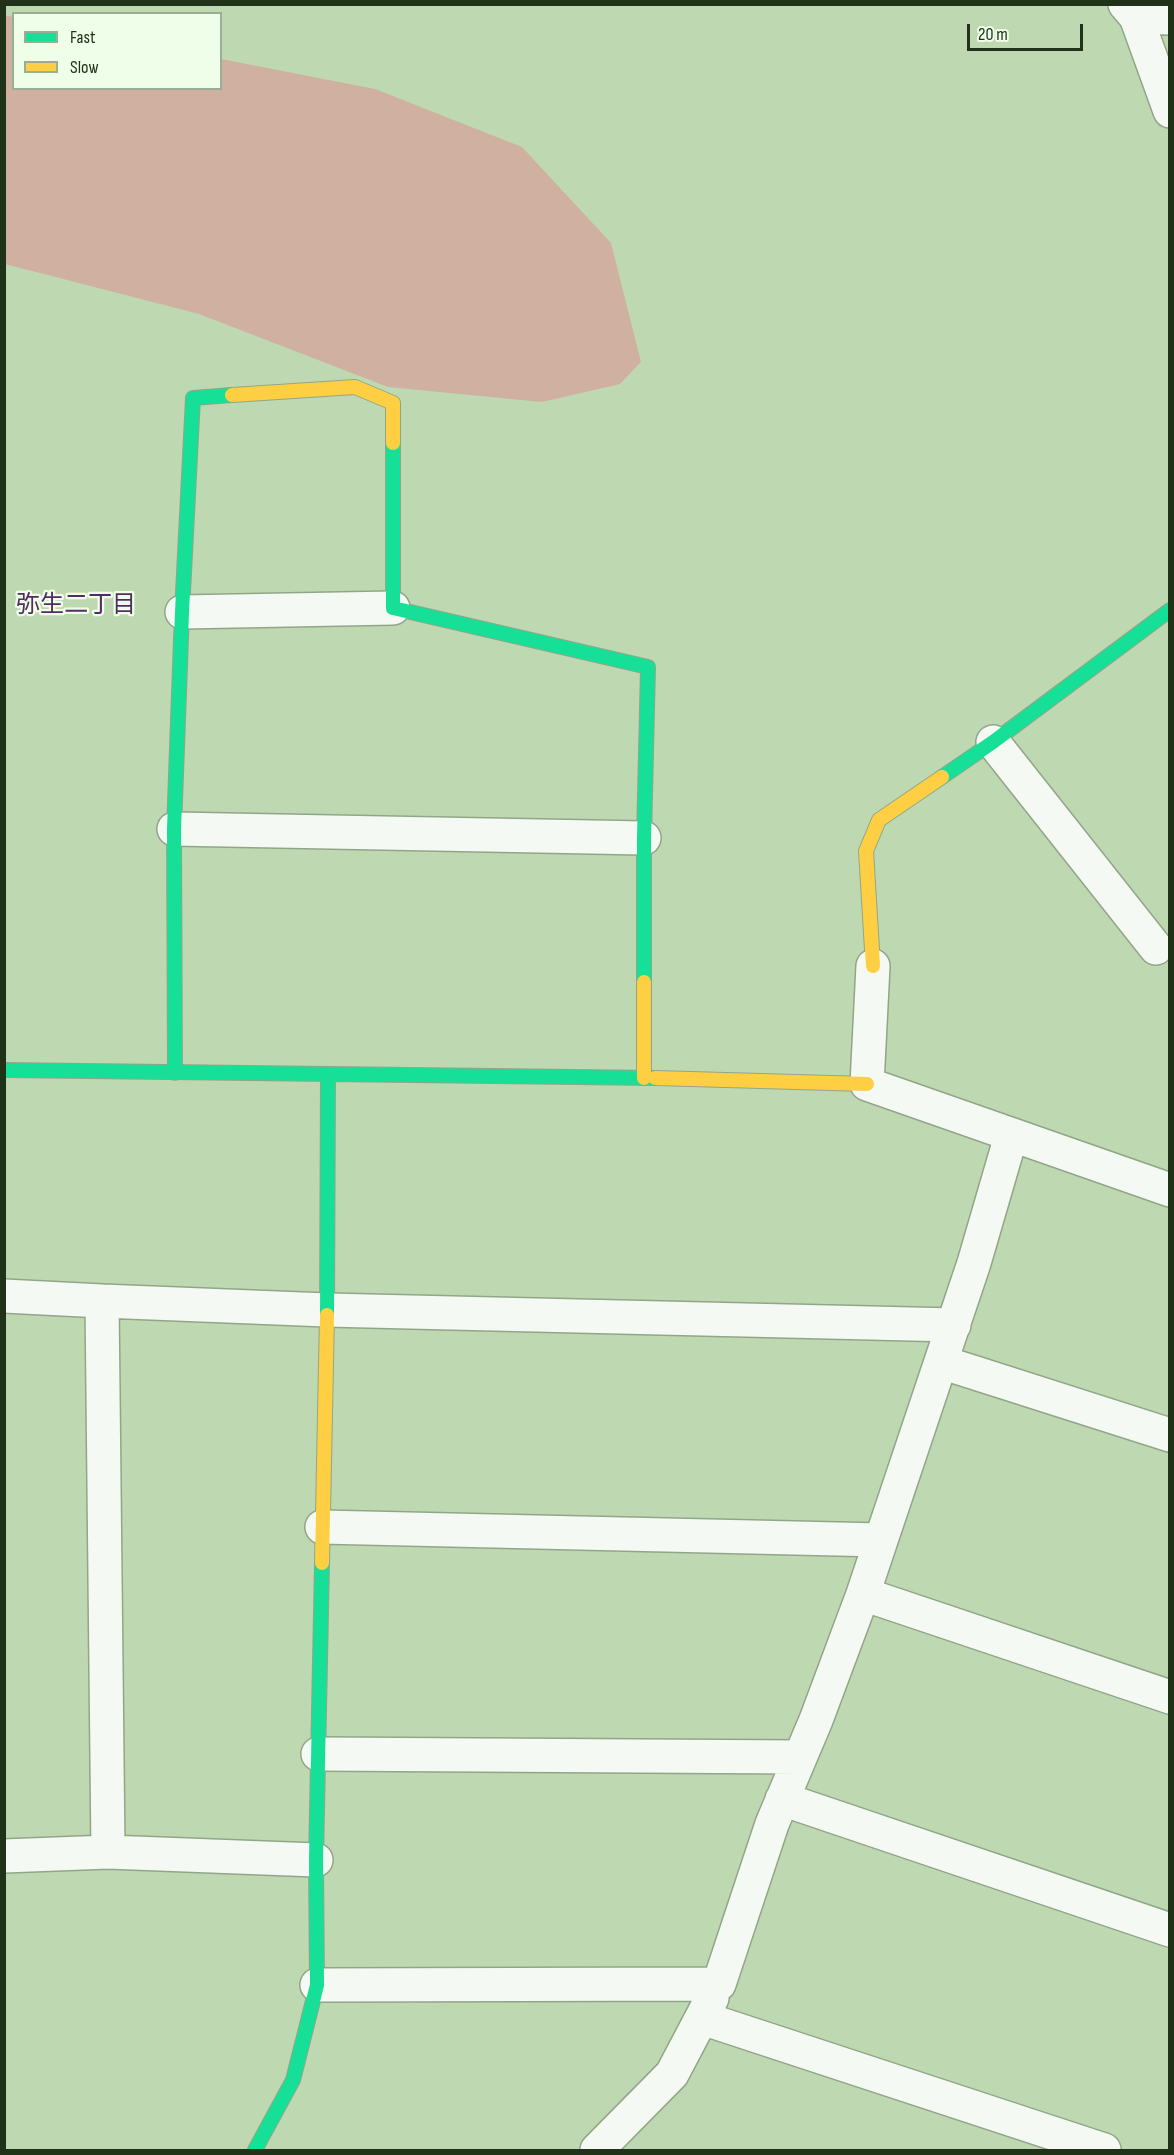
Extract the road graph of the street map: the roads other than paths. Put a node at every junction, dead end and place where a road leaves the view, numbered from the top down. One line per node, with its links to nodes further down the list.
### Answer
1 (1130, 11): 2 (street); 3 (street)
2 (1170, 18)
3 (1170, 111)
4 (393, 608): 6 (street); 6 (street); 9 (street)
5 (1170, 610): 7 (street)
6 (182, 612): 8 (street)
7 (993, 742): 10 (street); 11 (street)
8 (174, 829): 9 (street); 13 (street)
9 (644, 838): 15 (street)
10 (1156, 948)
11 (873, 966): 16 (street)
12 (4, 1070): 13 (street)
13 (175, 1073): 14 (street)
14 (328, 1074): 15 (street); 21 (street)
15 (644, 1078): 16 (street)
16 (867, 1084): 17 (street)
17 (1011, 1136): 18 (street); 22 (street)
18 (1170, 1190)
19 (4, 1296): 20 (street)
20 (102, 1301): 21 (street); 32 (street)
21 (327, 1310): 22 (street); 25 (street)
22 (954, 1325): 23 (street)
23 (941, 1362): 24 (street); 26 (street)
24 (1170, 1435)
25 (322, 1527): 26 (street); 29 (street)
26 (881, 1540): 27 (street)
27 (863, 1594): 28 (street); 30 (street)
28 (1170, 1697)
29 (318, 1754): 30 (street); 34 (street)
30 (800, 1757): 31 (street)
31 (782, 1799): 35 (street); 36 (street)
32 (108, 1852): 33 (street); 34 (street)
33 (4, 1856)
34 (316, 1860): 37 (street)
35 (1170, 1930)
36 (719, 1984): 37 (street); 38 (street)
37 (317, 1985): 39 (street)
38 (702, 2018): 40 (street); 41 (street)
39 (255, 2151)
40 (597, 2151)
41 (1104, 2151)

